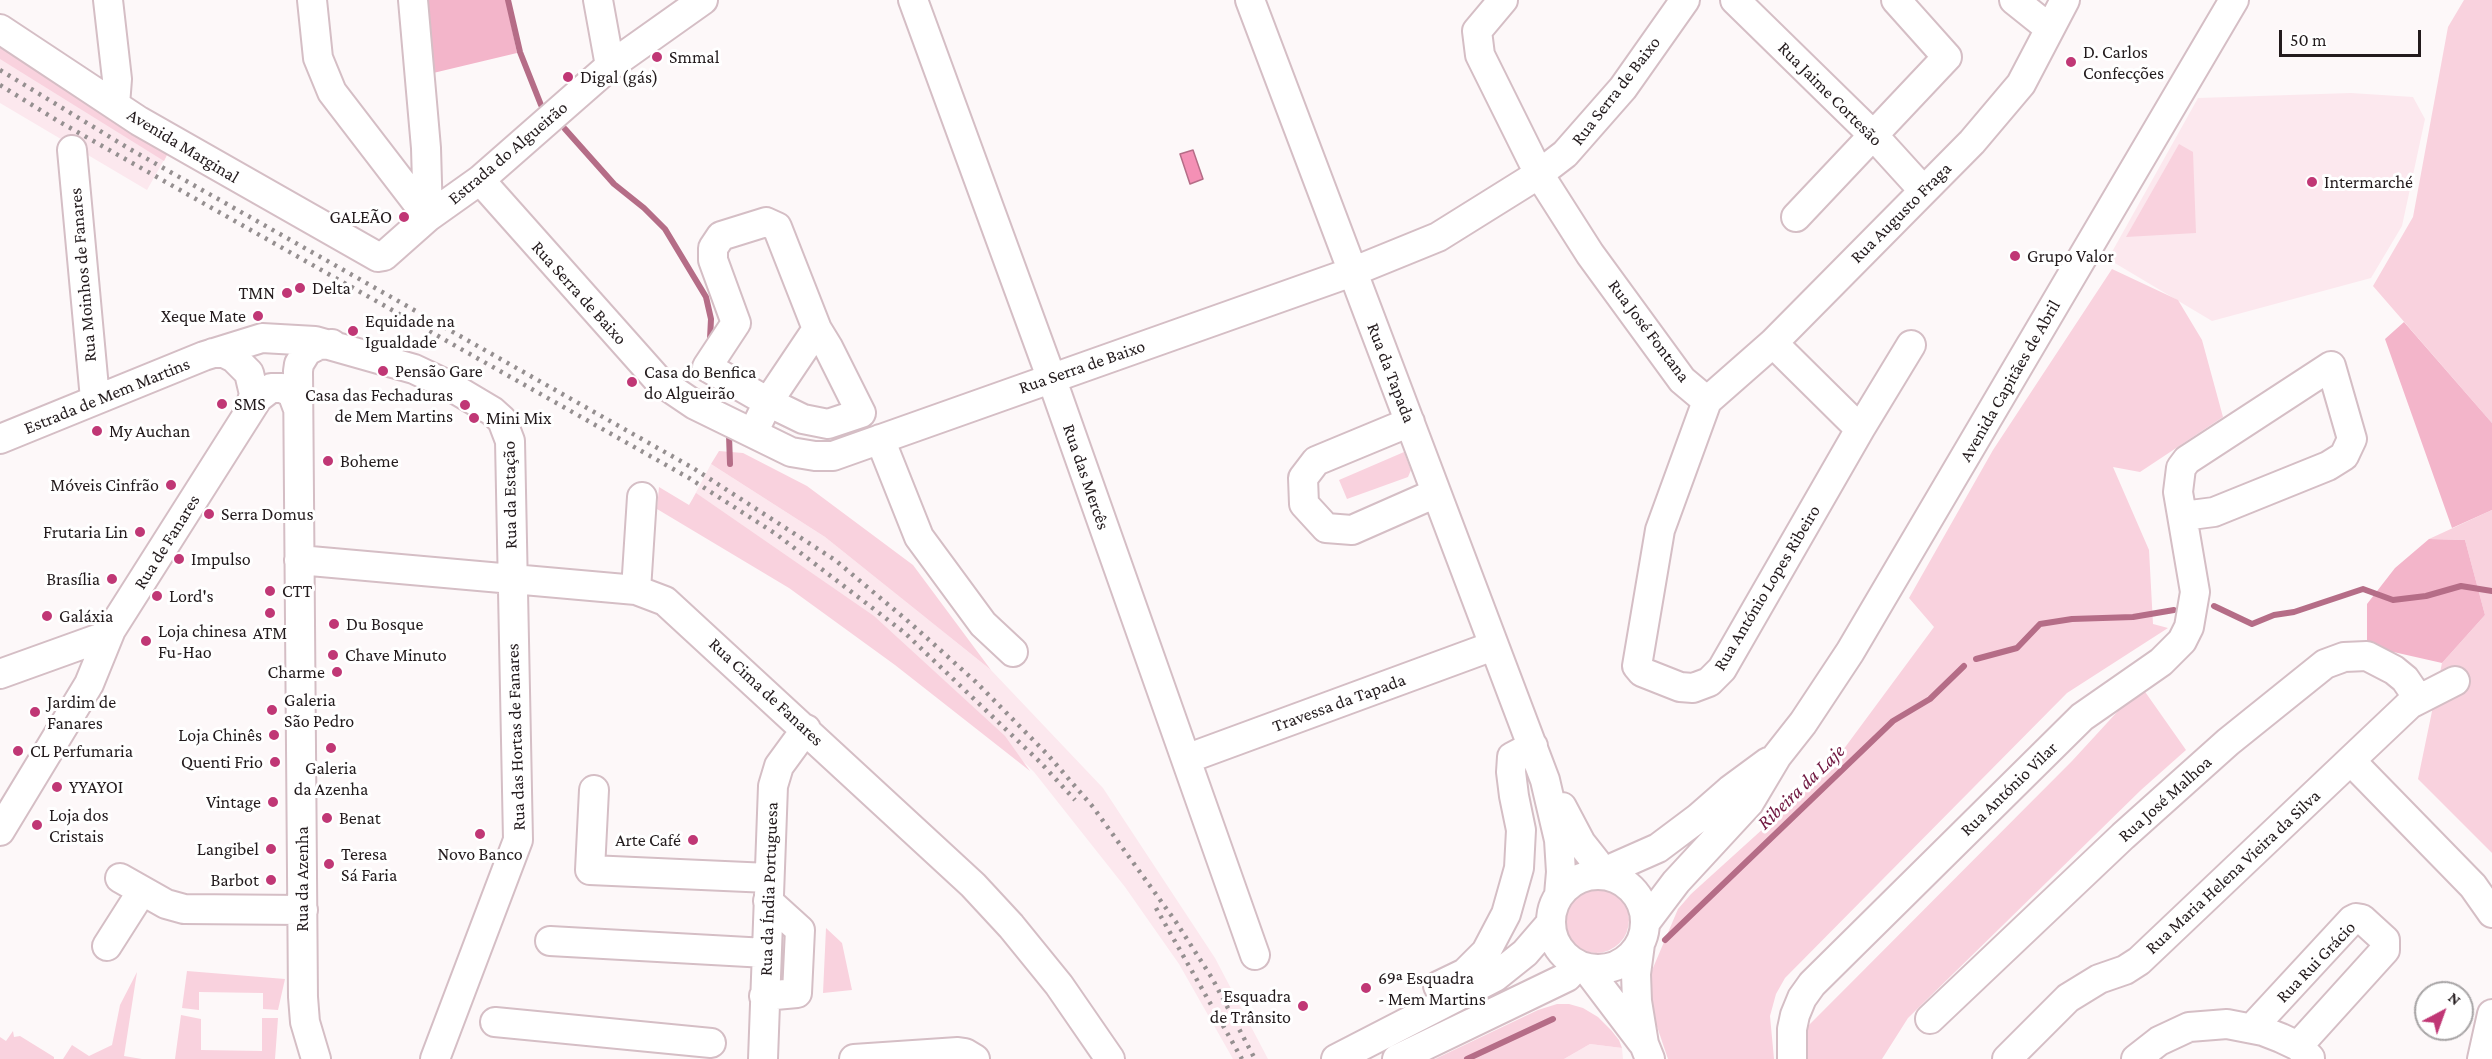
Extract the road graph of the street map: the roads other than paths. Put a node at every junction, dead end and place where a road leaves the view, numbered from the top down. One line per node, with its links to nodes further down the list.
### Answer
1 (108, 0): 18 (street)
2 (312, 0): 25 (street)
3 (413, 0): 25 (street)
4 (598, 0): 17 (street)
5 (703, 0): 17 (street, Estrada do Algueirão)
6 (913, 0): 33 (street, Rua das Mercês)
7 (1250, 0): 27 (street, Rua da Tapada)
8 (1503, 0): 21 (street, Rua José Fontana)
9 (1685, 0): 21 (street, Rua Serra de Baixo)
10 (1736, 0): 19 (street, Rua Jaime Cortesão)
11 (1896, 0): 19 (street)
12 (2014, 0): 15 (street)
13 (2065, 0): 15 (street, Rua Augusto Fraga)
14 (2234, 0): 58 (street, Avenida Capitães de Abril)
15 (2049, 28): 23 (street, Rua Augusto Fraga)
16 (0, 29): 18 (street, Avenida Marginal)
17 (610, 66): 22 (street, Estrada do Algueirão)
18 (115, 105): 26 (street, Avenida Marginal)
19 (1873, 135): 23 (street, Rua Jaime Cortesão); 24 (street)
20 (72, 150): 34 (street, Rua Moinhos de Fanares)
21 (1539, 174): 27 (street, Rua Serra de Baixo); 35 (street, Rua José Fontana)
22 (480, 180): 25 (street, Estrada do Algueirão); 41 (street, Rua Serra de Baixo)
23 (1923, 190): 29 (street, Rua Augusto Fraga)
24 (1796, 216)
25 (428, 217): 26 (street, Estrada do Algueirão)
26 (371, 255)
27 (1352, 272): 33 (street, Rua Serra de Baixo); 39 (street, Rua da Tapada)
28 (817, 329): 36 (street); 36 (street); 36 (street)
29 (1773, 343): 35 (street, Rua Augusto Fraga); 40 (street)
30 (332, 344): 32 (street, Rua da Estação); 37 (street, Rua da Azenha); 48 (street, Rua da Estação)
31 (1911, 345): 40 (street, Rua António Lopes Ribeiro)
32 (213, 353): 34 (street, Estrada de Mem Martins); 38 (street)
33 (1051, 378): 43 (street, Rua Serra de Baixo); 59 (street, Rua das Mercês)
34 (95, 399): 42 (street, Estrada de Mem Martins)
35 (1707, 401): 40 (street, Rua António Lopes Ribeiro)
36 (768, 402): 41 (street)
37 (298, 409): 38 (street, Rua de Fanares); 47 (street, Rua da Azenha)
38 (249, 411): 50 (street, Rua de Fanares)
39 (1410, 422): 44 (street, Rua da Tapada); 44 (street)
40 (1860, 429)
41 (753, 433): 43 (street, Rua Serra de Baixo)
42 (0, 439)
43 (880, 439): 52 (street)
44 (1436, 494): 51 (street, Rua da Tapada)
45 (642, 497): 49 (street)
46 (2183, 516): 46 (street, Rua António Vilar); 96 (street, Rua António Vilar)
47 (299, 560): 48 (street, Rua Cima de Fanares); 69 (street, Rua da Azenha)
48 (512, 579): 49 (street, Rua Cima de Fanares); 89 (street, Rua das Hortas de Fanares)
49 (636, 590): 56 (street, Rua Cima de Fanares)
50 (111, 630): 53 (street); 64 (street, Rua de Fanares)
51 (1493, 646): 57 (street, Rua da Tapada); 59 (street, Travessa da Tapada)
52 (1013, 652)
53 (0, 674)
54 (2455, 681): 55 (street, Rua Maria Helena Vieira da Silva)
55 (2418, 698): 60 (street, Rua Maria Helena Vieira da Silva); 81 (street, Rua José Malhoa)
56 (806, 729): 67 (street, Rua da Índia Portuguesa); 93 (street, Rua Cima de Fanares)
57 (1533, 746): 61 (street, Rua da Tapada); 78 (street)
58 (1777, 756): 65 (street, Avenida Capitães de Abril); 72 (street, Avenida Capitães de Abril)
59 (1186, 759): 76 (street, Rua das Mercês)
60 (2351, 761): 70 (street); 97 (street, Rua Maria Helena Vieira da Silva)
61 (1545, 780): 63 (street, Rua da Tapada); 68 (street, Rua da Tapada)
62 (594, 790): 67 (street)
63 (1570, 825): 65 (street); 66 (street, Rua da Tapada)
64 (0, 831)
65 (1658, 848): 66 (street, Avenida Capitães de Abril)
66 (1603, 874): 68 (street); 72 (street)
67 (769, 890): 75 (street, Rua da Índia Portuguesa); 79 (street)
68 (1559, 895): 71 (street)
69 (303, 910): 74 (street); 88 (street, Rua da Azenha)
70 (2492, 913)
71 (1550, 924): 77 (street); 94 (street)
72 (1642, 934): 77 (street); 86 (street)
73 (550, 941): 75 (street)
74 (107, 946)
75 (766, 953): 79 (street, Rua da Índia Portuguesa)
76 (1255, 955)
77 (1582, 967): 86 (street); 95 (street)
78 (1438, 986)
79 (764, 996): 90 (street, Rua da Índia Portuguesa)
80 (2492, 1014): 99 (street)
81 (1930, 1018)
82 (495, 1022): 85 (street)
83 (2252, 1028): 87 (street); 87 (street, Rua Rui Grácio); 98 (street)
84 (711, 1043): 85 (street)
85 (627, 1047)
86 (1647, 1051)
87 (2305, 1052)
88 (316, 1059)
89 (435, 1059)
90 (763, 1059)
91 (854, 1059): 92 (street)
92 (975, 1059)
93 (1110, 1059)
94 (1336, 1059)
95 (1397, 1059)
96 (1792, 1059)
97 (2007, 1059)
98 (2136, 1059)
99 (2482, 1059)

